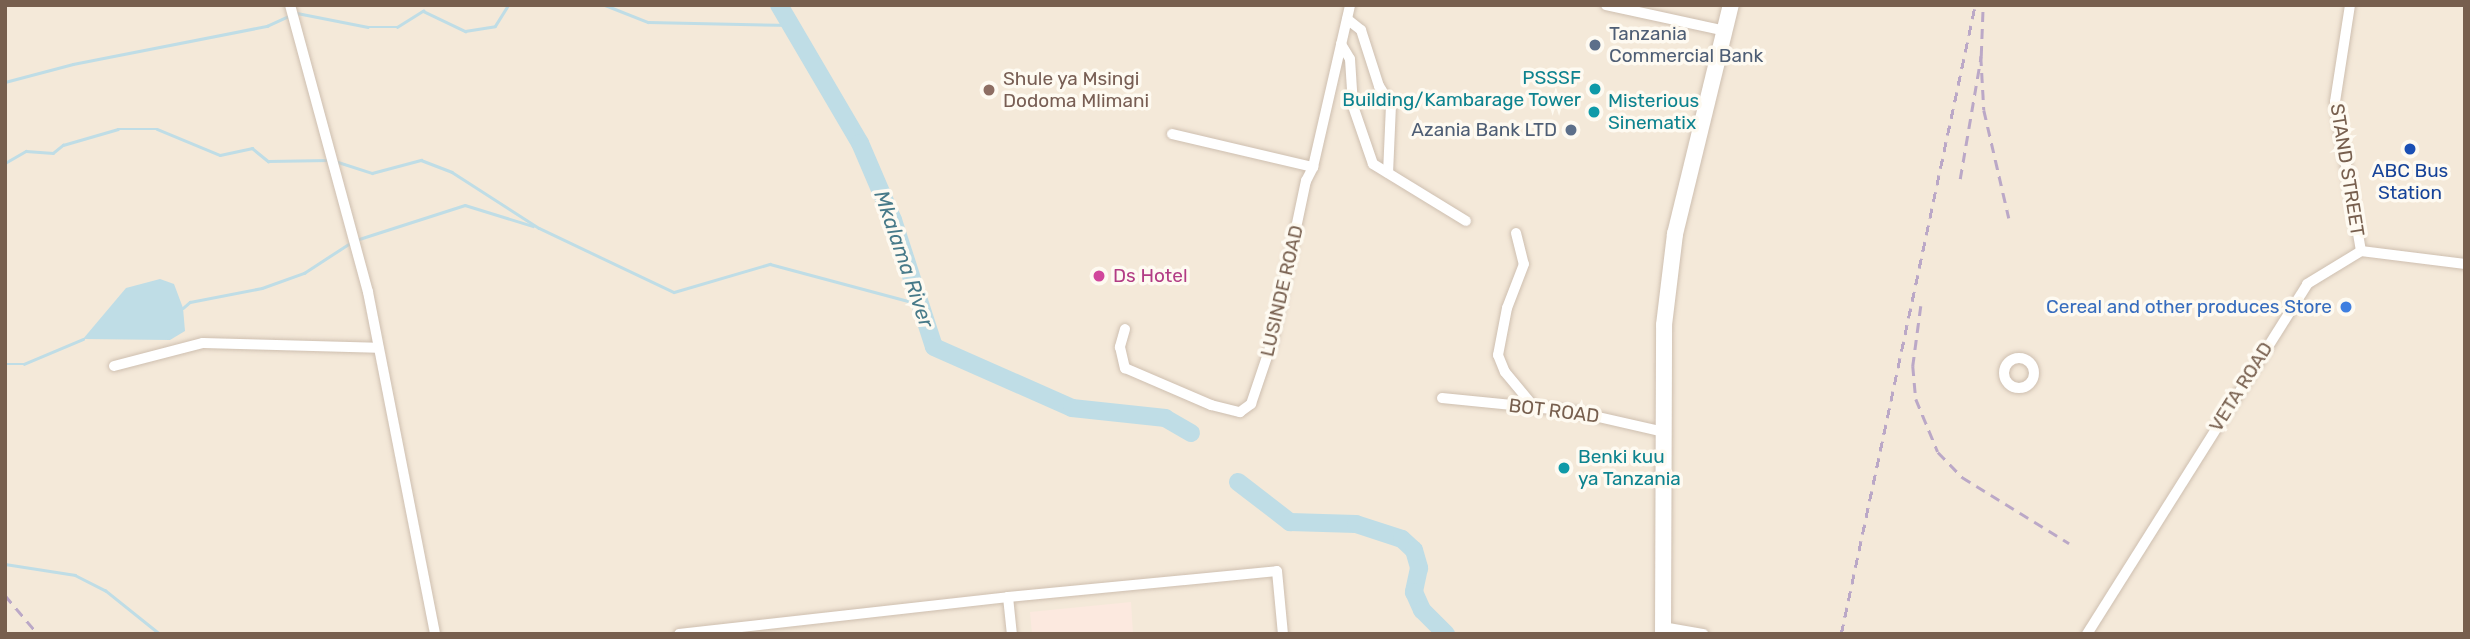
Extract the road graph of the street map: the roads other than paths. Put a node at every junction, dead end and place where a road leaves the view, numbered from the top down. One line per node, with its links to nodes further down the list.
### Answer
1 (290, 5): 17 (street)
2 (1350, 5): 6 (street, LUSINDE ROAD)
3 (1606, 5): 7 (street)
4 (1731, 5): 7 (main road)
5 (2350, 5): 14 (street, STAND STREET)
6 (1347, 19): 8 (street, LUSINDE ROAD); 11 (street)
7 (1726, 31): 21 (main road)
8 (1341, 44): 10 (street, LUSINDE ROAD); 11 (street)
9 (1172, 134): 10 (street)
10 (1313, 167): 16 (street, LUSINDE ROAD)
11 (1388, 173): 12 (street)
12 (1466, 221)
13 (1516, 233): 20 (street)
14 (2361, 251): 15 (street); 29 (street, VETA ROAD)
15 (2465, 264)
16 (1125, 329)
17 (377, 348): 18 (street); 24 (street)
18 (114, 366)
19 (1442, 398): 20 (street, BOT ROAD)
20 (1535, 408): 21 (street, BOT ROAD)
21 (1664, 432): 23 (main road)
22 (1008, 597): 25 (street); 26 (street); 27 (street)
23 (1663, 630): 28 (street)
24 (435, 634)
25 (679, 634)
26 (1012, 634)
27 (1283, 634)
28 (1703, 634)
29 (2087, 634)

